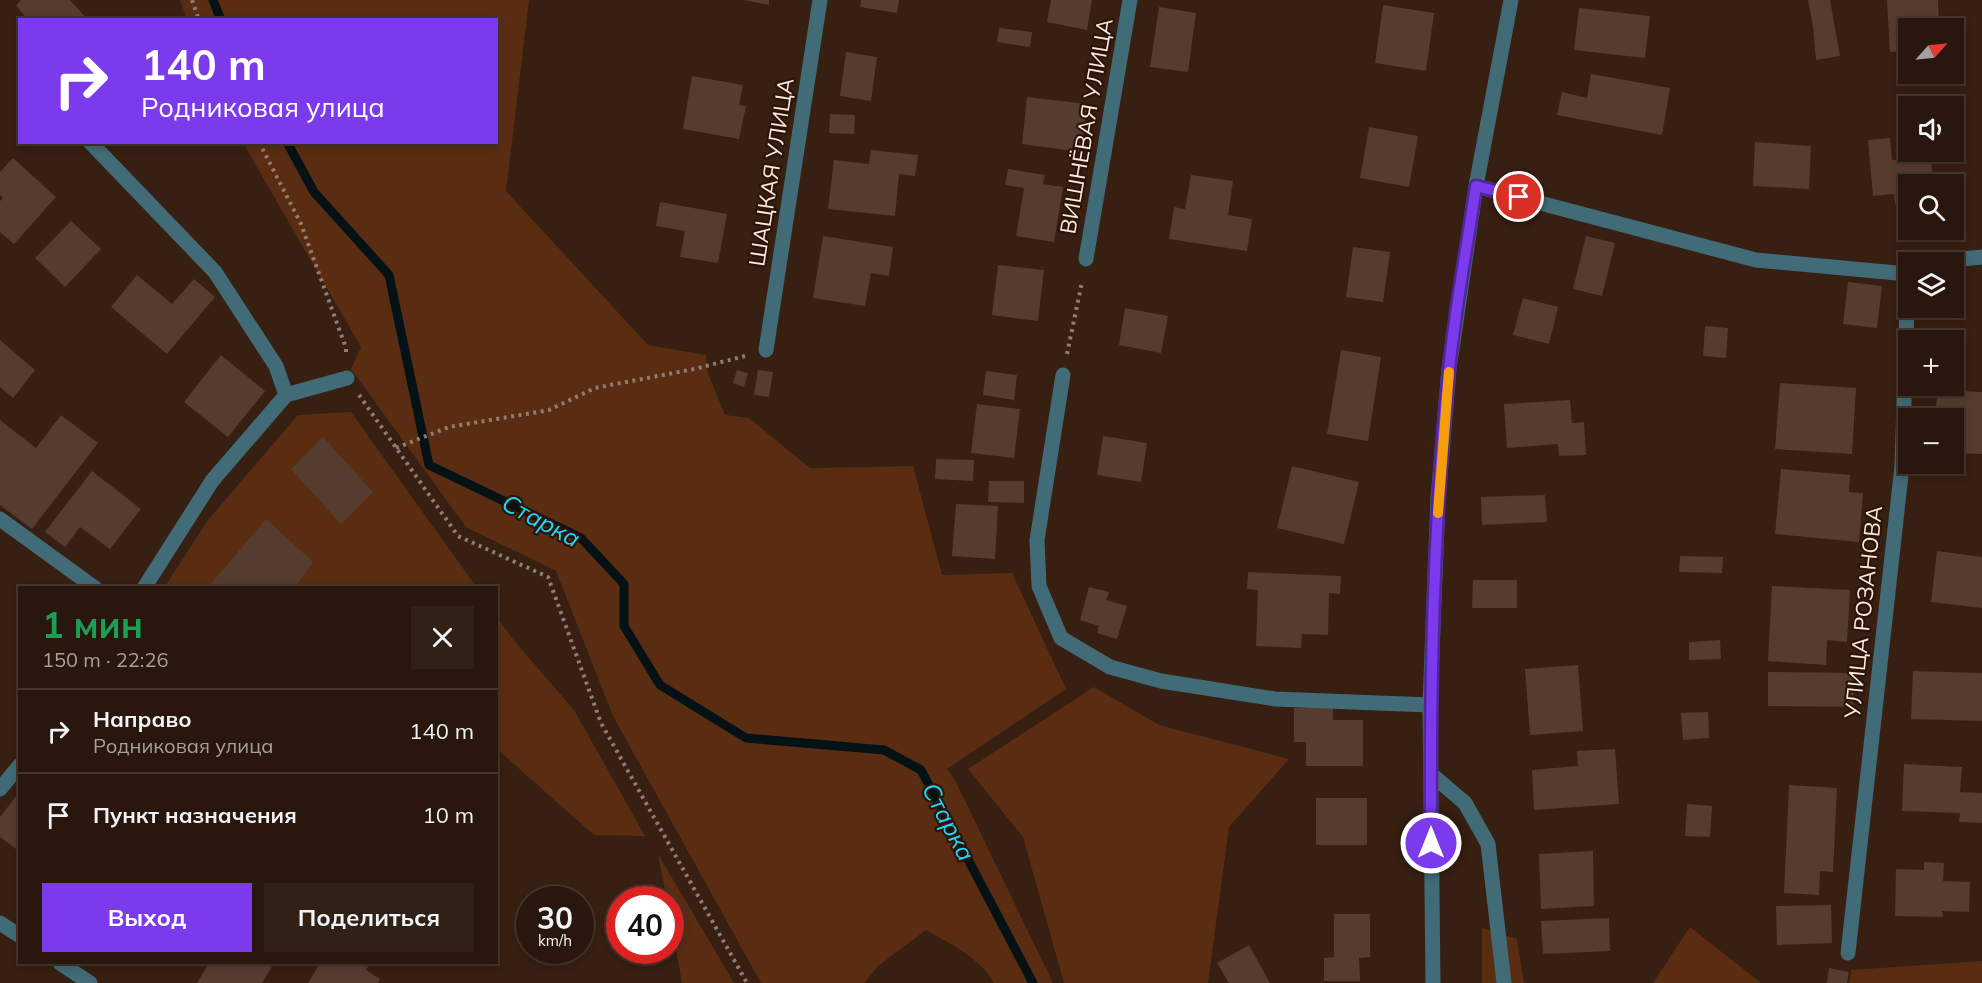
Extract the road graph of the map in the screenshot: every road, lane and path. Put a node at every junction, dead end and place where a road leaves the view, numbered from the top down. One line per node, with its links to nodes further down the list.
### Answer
1 (192, 0): 5 (path)
2 (820, 0): 14 (street, ШАЦКАЯ УЛИЦА)
3 (1130, 0): 11 (street, ВИШНЁВАЯ УЛИЦА)
4 (1512, 0): 8 (street)
5 (198, 18)
6 (92, 144): 17 (street)
7 (260, 144): 16 (path)
8 (1476, 186): 12 (street); 22 (street)
9 (1982, 256): 10 (street)
10 (1964, 258)
11 (1086, 259): 15 (path)
12 (1898, 273)
13 (1907, 318): 28 (street, УЛИЦА РОЗАНОВА)
14 (766, 350): 18 (path)
15 (1063, 375): 22 (street)
16 (346, 378): 17 (street); 18 (path)
17 (286, 395): 21 (street)
18 (396, 448): 31 (path)
19 (0, 519): 20 (street)
20 (92, 586)
21 (145, 586)
22 (1430, 705): 24 (street)
23 (18, 767): 25 (street)
24 (1431, 774): 32 (street); 33 (street)
25 (0, 789)
26 (0, 923): 27 (street)
27 (18, 935)
28 (1848, 953)
29 (62, 964): 30 (street)
30 (90, 983)
31 (747, 983)
32 (1433, 983)
33 (1504, 983)

